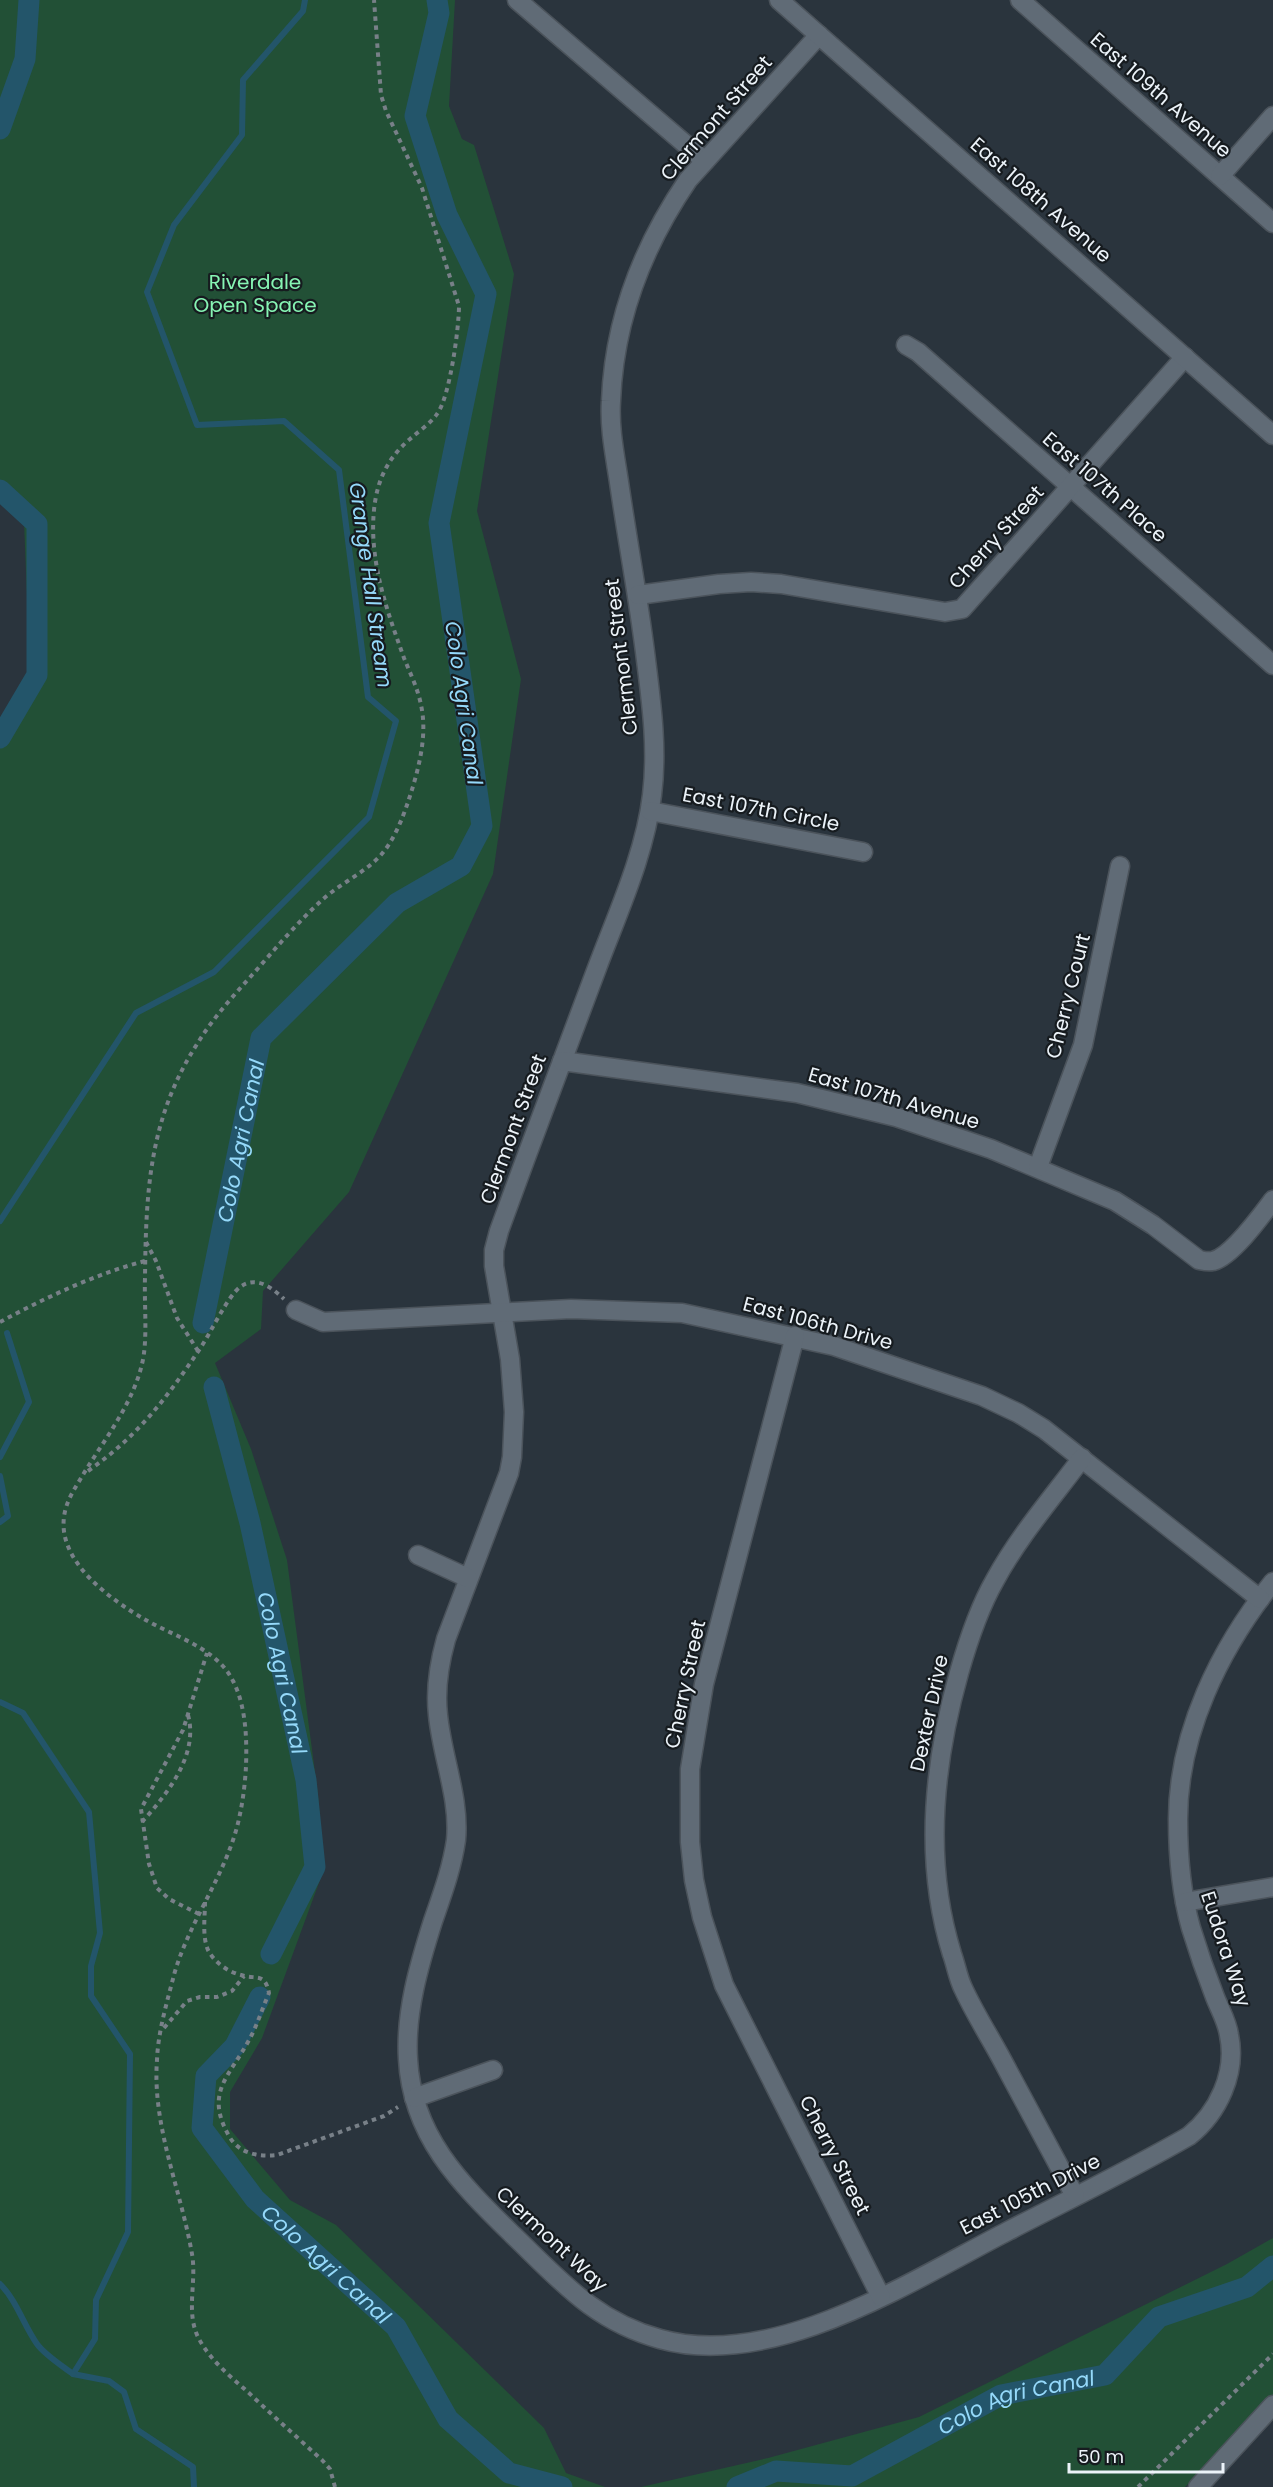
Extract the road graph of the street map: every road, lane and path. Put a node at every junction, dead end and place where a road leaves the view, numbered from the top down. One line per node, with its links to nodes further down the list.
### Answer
1 (375, 0): 22 (path)
2 (517, 0): 7 (street)
3 (779, 0): 5 (street, East 108th Avenue)
4 (1020, 0): 8 (street, East 109th Avenue)
5 (819, 35): 7 (street, Clermont Street); 11 (street, East 108th Avenue)
6 (1273, 116): 8 (street)
7 (705, 161): 14 (street, Clermont Street)
8 (1220, 176): 9 (street, East 109th Avenue)
9 (1273, 223)
10 (906, 345): 13 (street, East 107th Place)
11 (1185, 357): 12 (street, East 108th Avenue); 13 (street, Cherry Street)
12 (1273, 435)
13 (1071, 487): 14 (street, Cherry Street); 15 (street, East 107th Place)
14 (638, 595): 16 (street, Clermont Street)
15 (1273, 665)
16 (650, 811): 17 (street, East 107th Circle); 19 (street, Clermont Street)
17 (863, 852)
18 (1120, 866): 20 (street, Cherry Court)
19 (562, 1061): 20 (street, East 107th Avenue); 25 (street, Clermont Street)
20 (1038, 1167): 21 (street, East 107th Avenue)
21 (1273, 1200)
22 (146, 1241): 23 (path); 28 (path)
23 (145, 1261): 26 (path); 30 (path)
24 (296, 1311): 25 (street, East 106th Drive); 28 (path)
25 (503, 1313): 27 (street, East 106th Drive); 32 (street, Clermont Way)
26 (0, 1322)
27 (795, 1336): 29 (street, East 106th Drive); 48 (street, Cherry Street)
28 (198, 1351): 30 (path)
29 (1082, 1458): 34 (street, East 106th Drive); 47 (street, Dexter Drive)
30 (84, 1473): 35 (path)
31 (418, 1555): 32 (street)
32 (468, 1578): 45 (street, Clermont Way)
33 (1273, 1582): 34 (street, Eudora Way)
34 (1260, 1599): 40 (street, Eudora Way)
35 (207, 1653): 36 (path); 39 (path)
36 (188, 1715): 37 (path); 37 (path)
37 (141, 1823): 41 (path)
38 (1273, 1887): 40 (street)
39 (204, 1901): 41 (path); 42 (path)
40 (1185, 1902): 46 (street, Eudora Way)
41 (199, 1914): 43 (path)
42 (244, 1976): 43 (path); 45 (path)
43 (162, 2031): 51 (path)
44 (493, 2070): 45 (street)
45 (414, 2098): 48 (street, Clermont Way)
46 (1199, 2128): 47 (street, East 105th Drive)
47 (1075, 2196): 48 (street, East 105th Drive)
48 (881, 2297)
49 (1273, 2354): 52 (path)
50 (1273, 2405): 53 (street)
51 (335, 2487)
52 (1138, 2487)
53 (1198, 2487)

